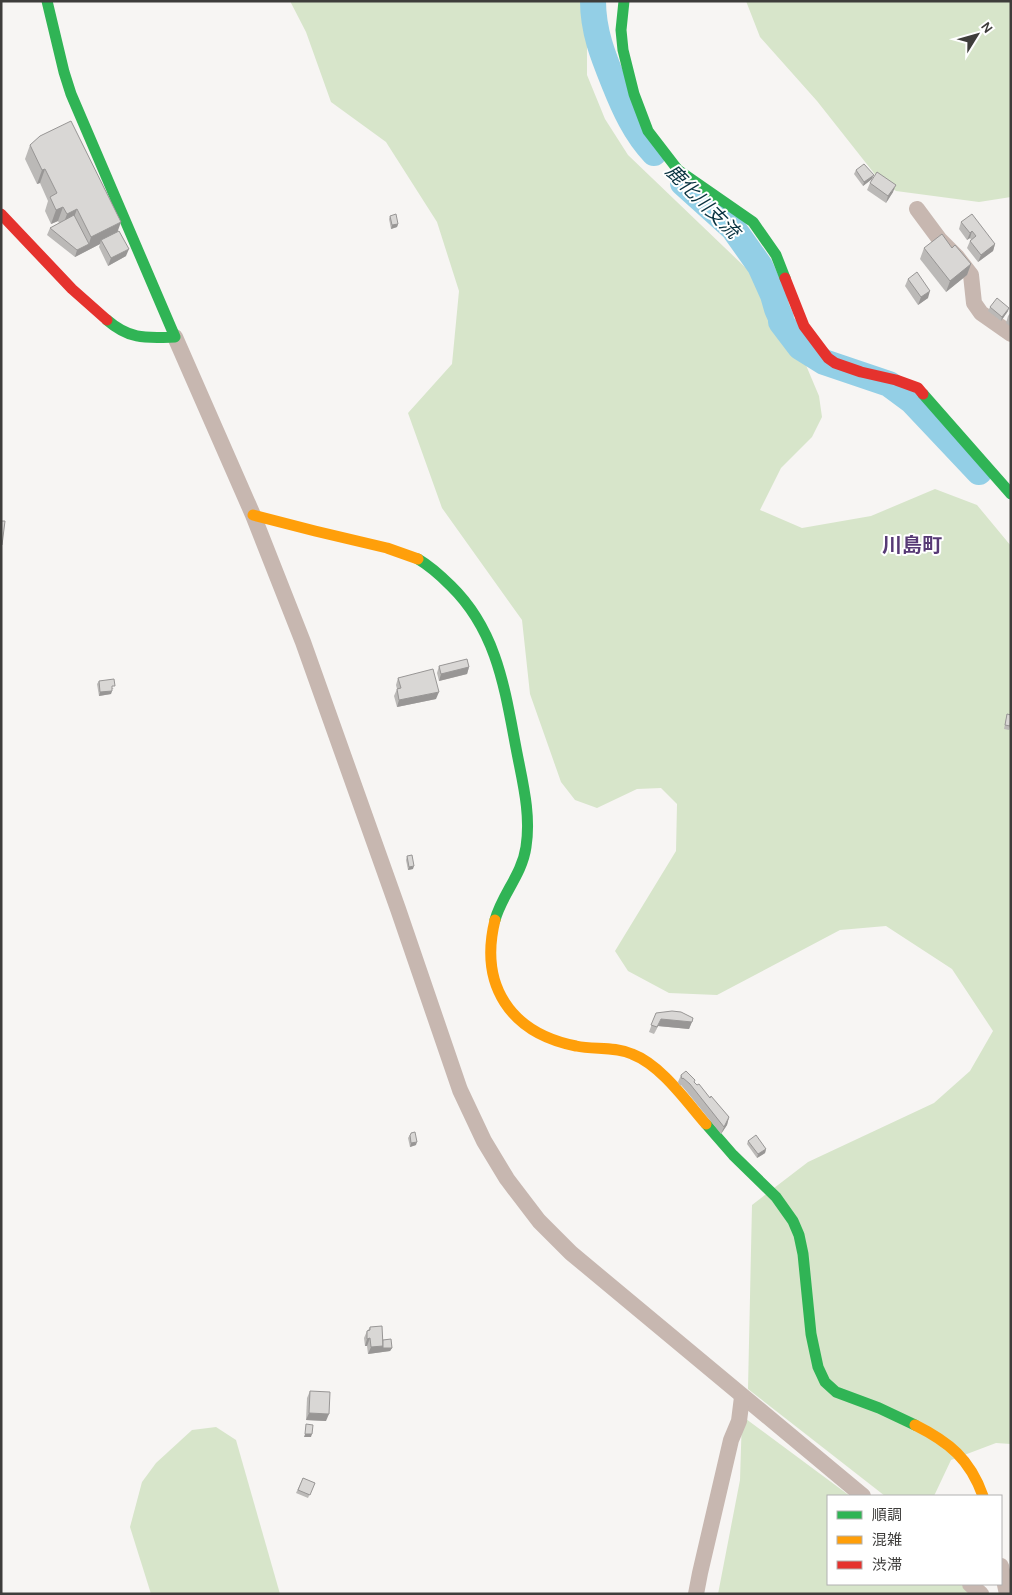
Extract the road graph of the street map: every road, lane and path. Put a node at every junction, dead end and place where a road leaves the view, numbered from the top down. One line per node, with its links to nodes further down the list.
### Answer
1 (47, 1): 6 (street)
2 (624, 1): 7 (street)
3 (917, 209): 5 (street)
4 (1, 214): 6 (street)
5 (1011, 334)
6 (175, 337): 8 (street)
7 (1011, 494)
8 (254, 515): 9 (street); 11 (street)
9 (742, 1397): 10 (street); 14 (street)
10 (862, 1495)
11 (983, 1495)
12 (1002, 1571): 16 (street)
13 (971, 1585): 15 (street)
14 (696, 1594)
15 (981, 1594)
16 (1007, 1594)

